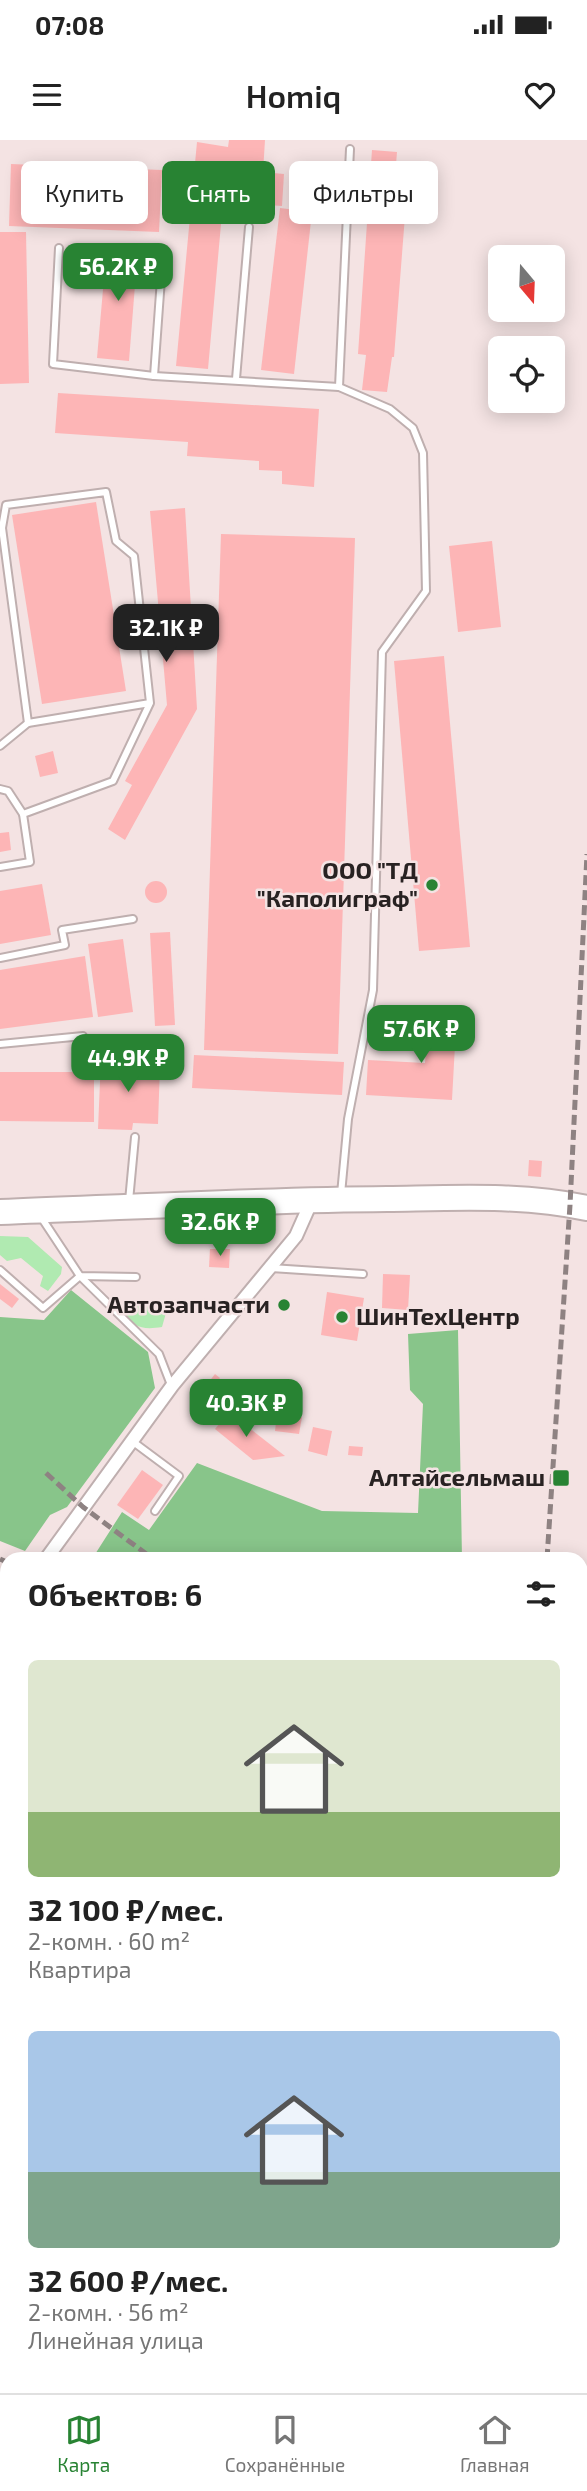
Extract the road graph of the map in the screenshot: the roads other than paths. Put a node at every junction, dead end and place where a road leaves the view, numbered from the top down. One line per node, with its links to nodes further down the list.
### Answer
1 (350, 149): 7 (lane)
2 (248, 227): 6 (lane)
3 (60, 248): 5 (lane)
4 (162, 265): 5 (lane)
5 (154, 376): 6 (lane)
6 (236, 379): 7 (lane)
7 (339, 387): 19 (lane)
8 (150, 703): 9 (lane); 9 (lane); 12 (lane)
9 (29, 723): 10 (lane)
10 (0, 746)
11 (0, 789): 12 (lane)
12 (23, 814): 13 (lane)
13 (0, 867)
14 (133, 919): 15 (lane)
15 (0, 958)
16 (83, 1036): 17 (lane)
17 (0, 1044)
18 (135, 1137): 22 (lane)
19 (341, 1199): 20 (highway); 21 (highway)
20 (312, 1200): 22 (highway); 25 (street)
21 (578, 1206)
22 (128, 1207): 23 (highway)
23 (37, 1210): 24 (highway); 28 (lane)
24 (0, 1212)
25 (269, 1268): 27 (lane); 30 (street)
26 (0, 1270): 28 (lane)
27 (363, 1274)
28 (80, 1276): 29 (lane); 30 (lane)
29 (136, 1277)
30 (172, 1386): 31 (street)
31 (132, 1441): 32 (lane); 33 (street)
32 (155, 1511)
33 (51, 1552)

